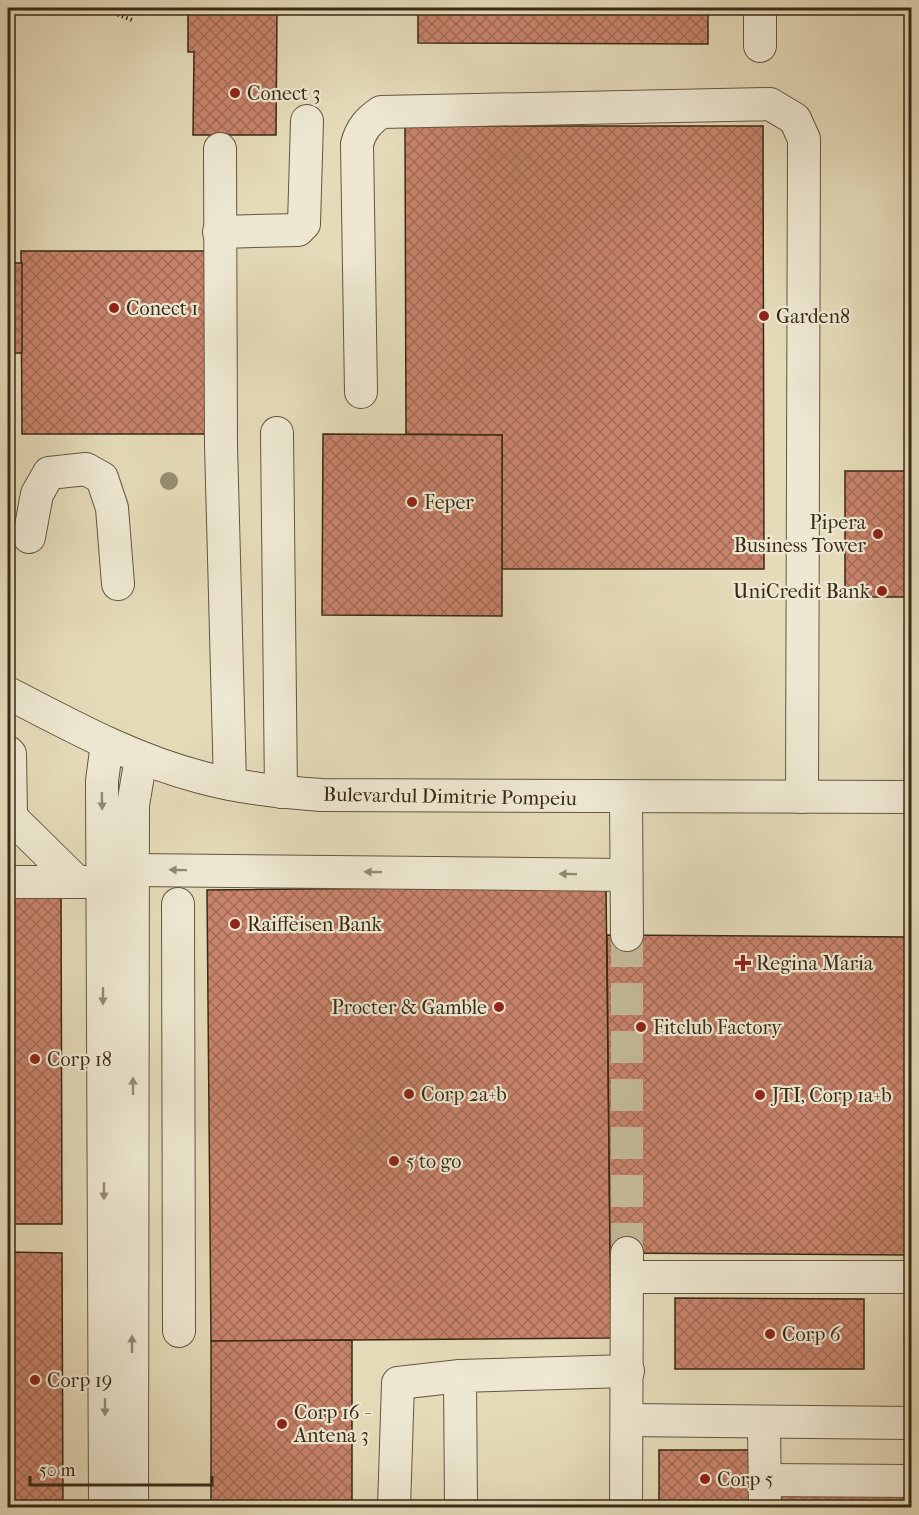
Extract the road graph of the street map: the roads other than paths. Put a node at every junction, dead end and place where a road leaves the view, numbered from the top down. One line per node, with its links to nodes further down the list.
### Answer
1 (760, 8): 2 (street)
2 (760, 46)
3 (307, 121): 5 (street)
4 (220, 149): 5 (street)
5 (219, 232): 14 (street)
6 (361, 392): 17 (street)
7 (277, 433): 15 (street)
8 (29, 537): 9 (street)
9 (118, 584)
10 (8, 693): 11 (street, Bulevardul Dimitrie Pompeiu)
11 (107, 743): 13 (street, Bulevardul Dimitrie Pompeiu); 22 (street, one-way to 22)
12 (8, 752): 22 (street)
13 (141, 758): 14 (street, Bulevardul Dimitrie Pompeiu); 19 (street)
14 (230, 784): 15 (street, Bulevardul Dimitrie Pompeiu)
15 (281, 792): 16 (street, Bulevardul Dimitrie Pompeiu)
16 (626, 797): 17 (street, Bulevardul Dimitrie Pompeiu); 20 (street)
17 (802, 797): 18 (street, Bulevardul Dimitrie Pompeiu)
18 (912, 798)
19 (133, 870): 20 (street, one-way to 19); 25 (street, one-way to 19)
20 (626, 875): 24 (street)
21 (8, 882): 22 (street)
22 (90, 883): 36 (street, one-way to 36)
23 (178, 904): 26 (street)
24 (627, 934)
25 (133, 1131): 26 (street); 37 (street, one-way to 25)
26 (178, 1132): 28 (street)
27 (912, 1276): 29 (street)
28 (179, 1331)
29 (628, 1371): 30 (street); 31 (street)
30 (460, 1377): 38 (street); 39 (street)
31 (628, 1420): 32 (street); 40 (street)
32 (764, 1422): 33 (street); 35 (street)
33 (912, 1424)
34 (912, 1481): 35 (street)
35 (765, 1494)
36 (105, 1508)
37 (132, 1508)
38 (394, 1508)
39 (461, 1508)
40 (626, 1508)

